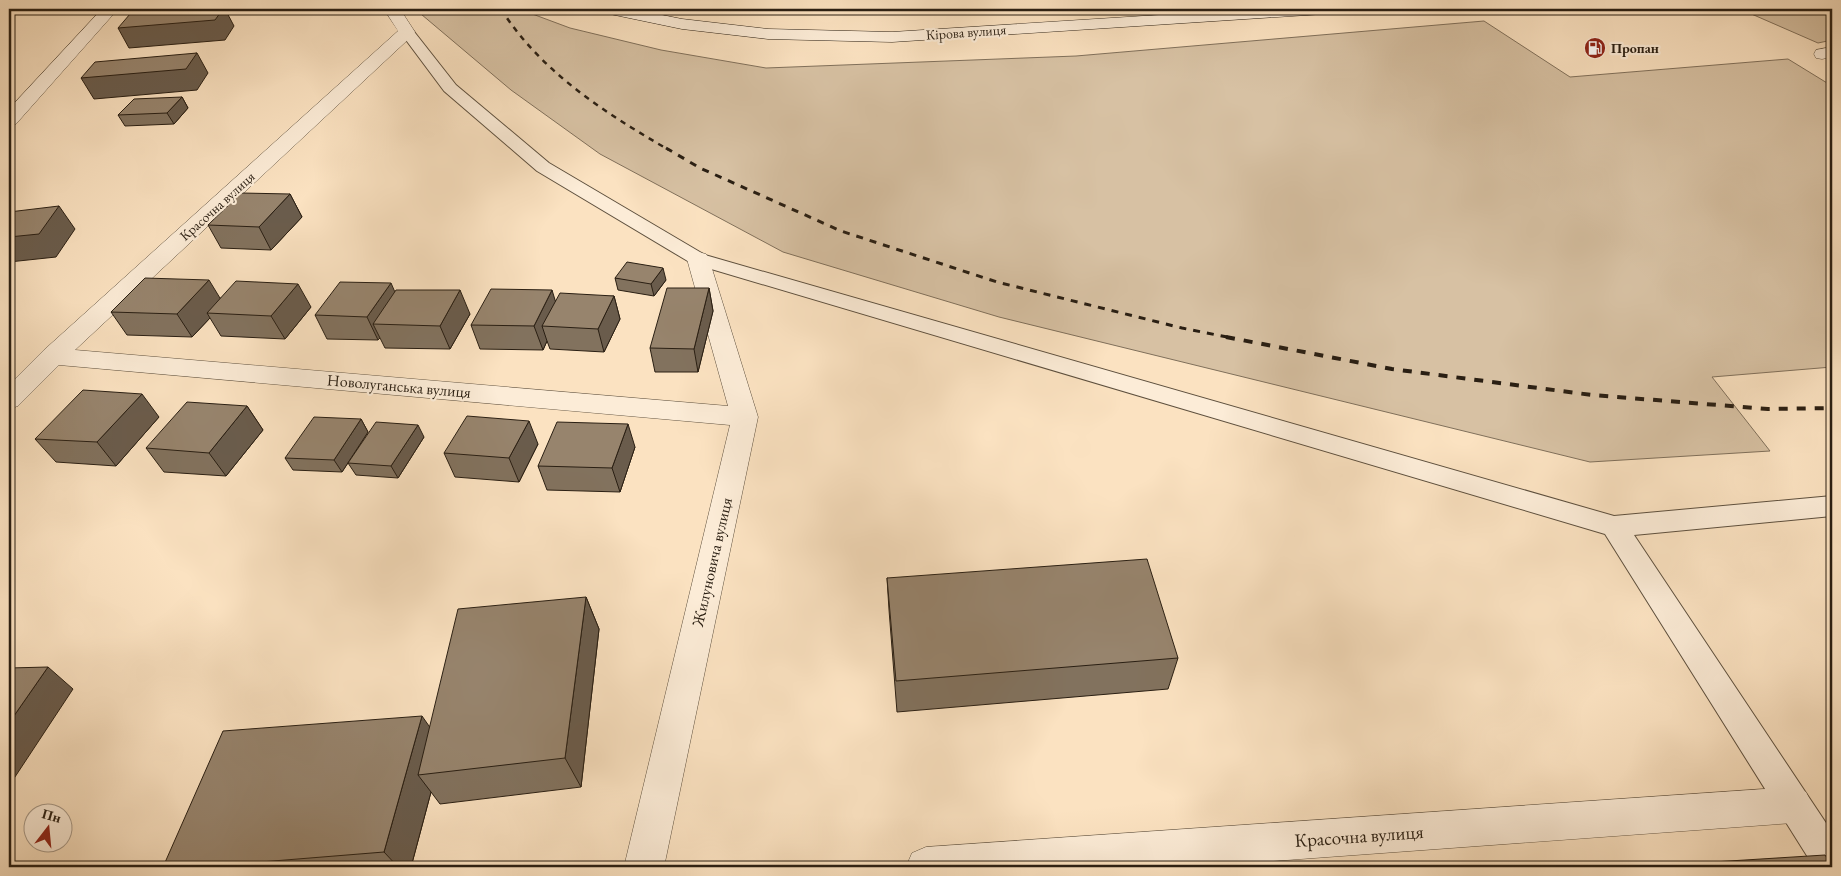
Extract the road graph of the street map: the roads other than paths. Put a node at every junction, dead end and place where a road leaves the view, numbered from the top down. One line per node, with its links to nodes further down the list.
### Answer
1 (110, 9): 6 (street)
2 (392, 9): 5 (street)
3 (610, 9): 4 (street, Кірова вулиця)
4 (1323, 9)
5 (407, 32): 7 (lane); 8 (street, Красочна вулиця)
6 (9, 120)
7 (698, 259): 10 (street, Жилуновича вулиця); 12 (lane)
8 (53, 356): 9 (street, Красочна вулиця); 10 (street, Новолуганська вулиця)
9 (9, 400)
10 (744, 417): 15 (street, Жилуновича вулиця)
11 (1832, 506): 12 (lane)
12 (1614, 526): 13 (lane)
13 (1793, 805): 14 (lane); 16 (street, Красочна вулиця)
14 (1832, 863)
15 (644, 867)
16 (926, 867)

